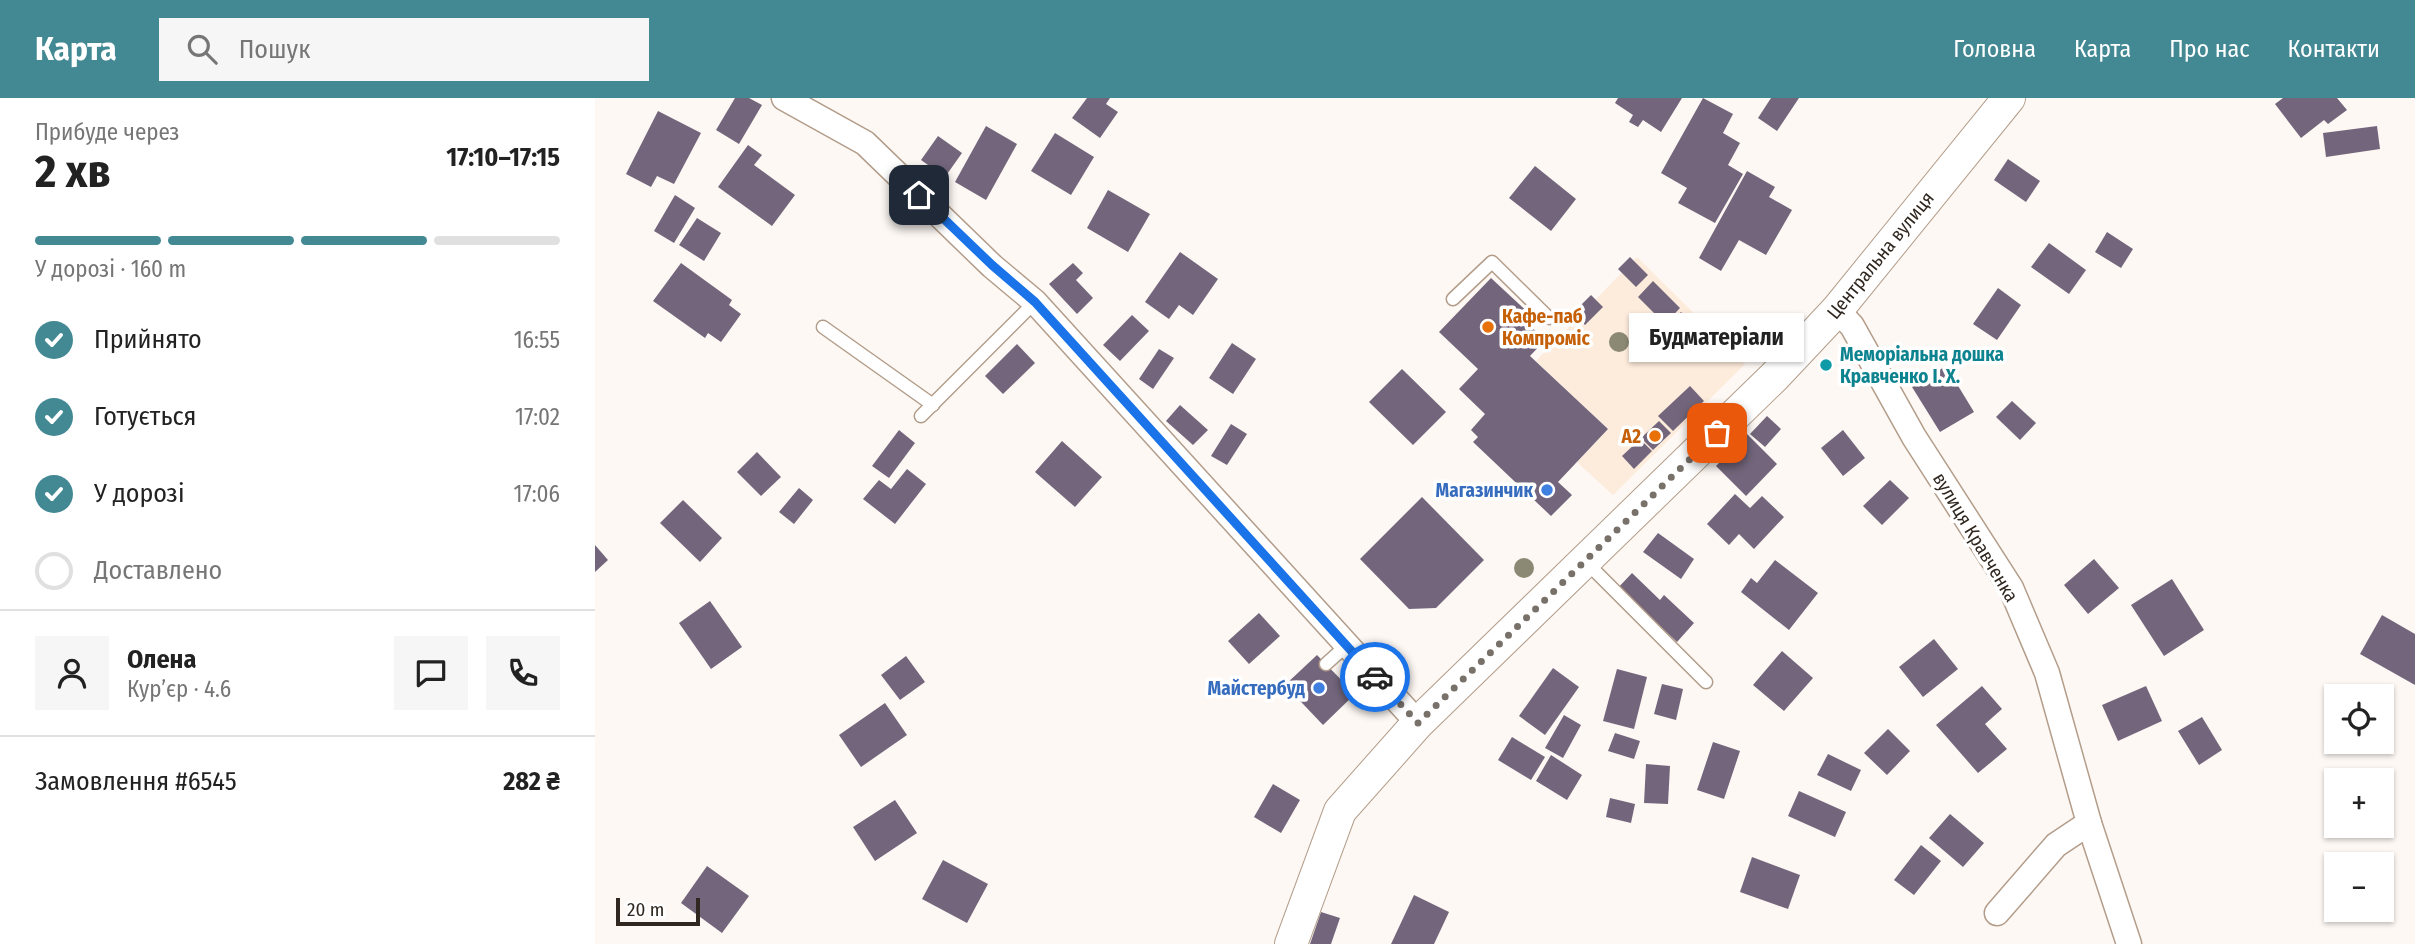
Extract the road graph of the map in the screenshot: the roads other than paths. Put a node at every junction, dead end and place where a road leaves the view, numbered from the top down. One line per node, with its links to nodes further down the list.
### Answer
1 (784, 98): 4 (street)
2 (2000, 103): 5 (street, Центральна вулиця)
3 (1453, 299): 6 (lane)
4 (1035, 302): 8 (lane); 11 (street)
5 (1837, 310): 10 (street, Центральна вулиця); 15 (street, вулиця Кравченка)
6 (1549, 318)
7 (823, 327): 8 (lane)
8 (933, 405): 9 (lane)
9 (921, 416)
10 (1586, 562): 13 (lane); 14 (street, Центральна вулиця)
11 (1347, 645): 12 (lane); 14 (street)
12 (1326, 664)
13 (1706, 682)
14 (1418, 723): 17 (street, Центральна вулиця)
15 (2089, 823): 16 (street); 18 (street, вулиця Кравченка)
16 (1997, 913)
17 (1291, 944)
18 (2129, 944)

